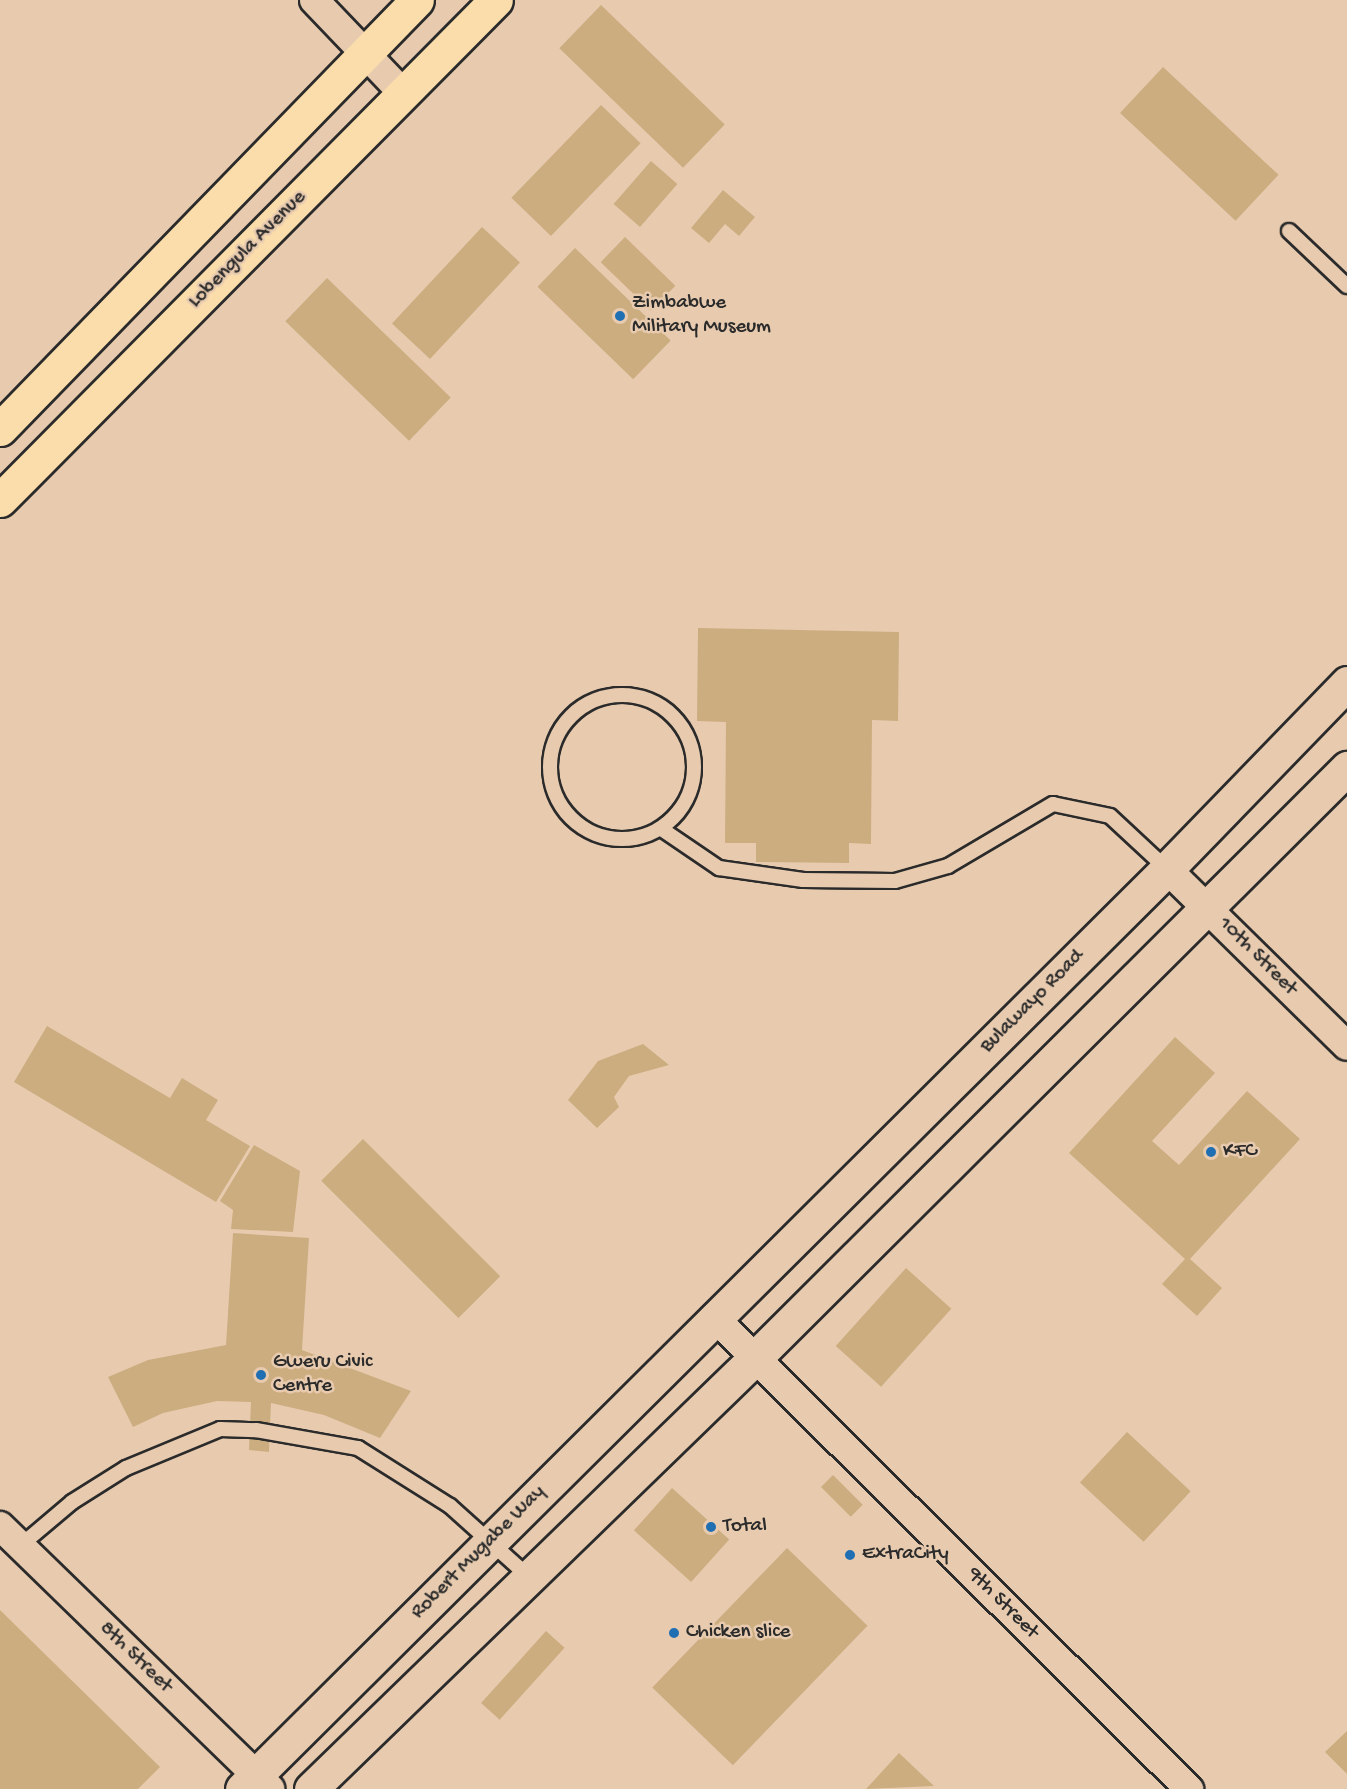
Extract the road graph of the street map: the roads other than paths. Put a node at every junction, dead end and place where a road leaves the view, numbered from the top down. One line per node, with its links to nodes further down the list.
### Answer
1 (314, 0): 4 (street)
2 (417, 0): 4 (highway)
3 (496, 0): 5 (highway, Lobengula Avenue)
4 (366, 52): 5 (street); 8 (highway)
5 (403, 93): 9 (highway, Lobengula Avenue)
6 (1289, 231): 7 (lane)
7 (1347, 286)
8 (0, 429)
9 (0, 500)
10 (1347, 682): 13 (street, Bulawayo Road)
11 (1347, 768): 14 (street)
12 (663, 830): 12 (lane); 13 (lane)
13 (1167, 869): 14 (street, 10th Street); 16 (street, Bulawayo Road)
14 (1207, 907): 15 (street, 10th Street); 17 (street)
15 (1347, 1046)
16 (714, 1317): 17 (street, 9th Street); 19 (street, Robert Mugabe Way)
17 (753, 1360): 21 (street); 24 (street, 9th Street)
18 (0, 1526): 20 (street, 8th Street)
19 (490, 1542): 20 (lane); 21 (lane); 22 (street, Robert Mugabe Way)
20 (20, 1546): 22 (street, 8th Street)
21 (529, 1577): 23 (street)
22 (256, 1784)
23 (311, 1789)
24 (1189, 1789)

